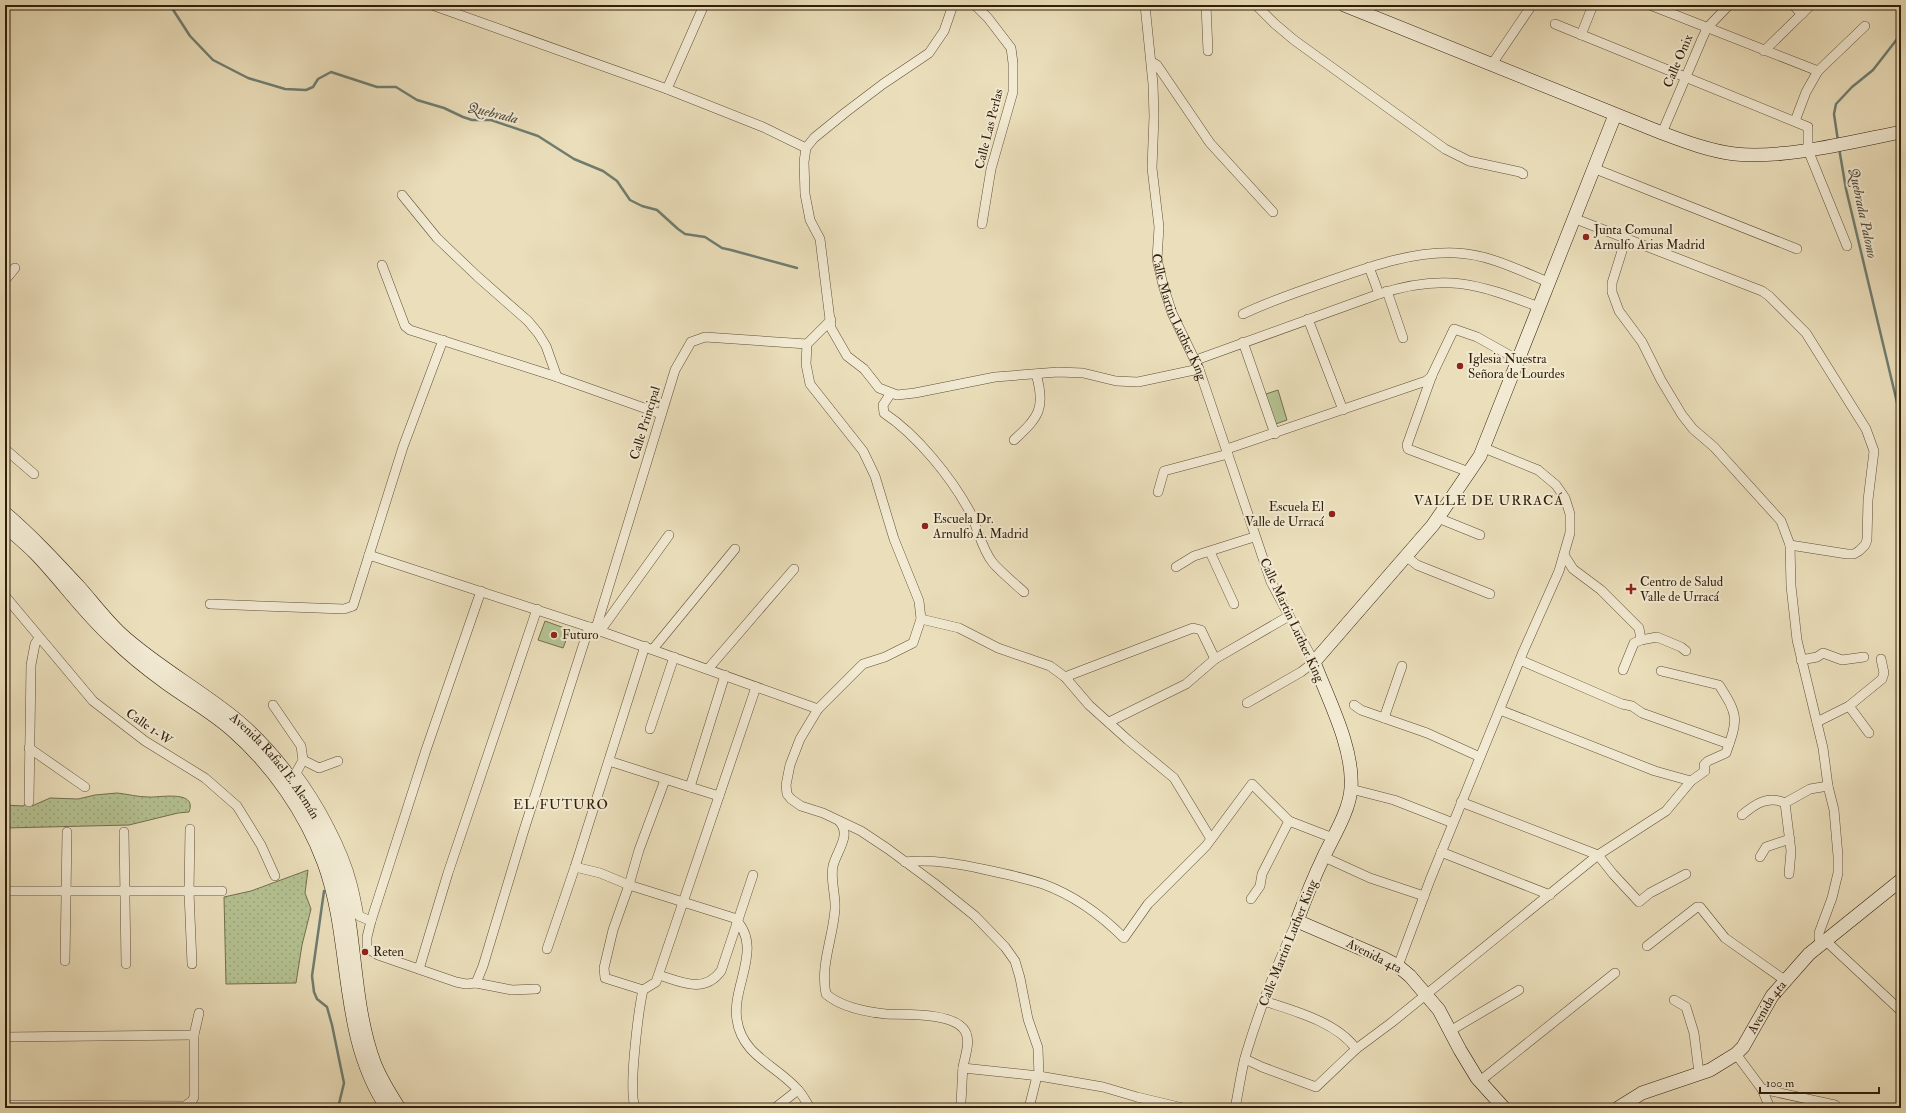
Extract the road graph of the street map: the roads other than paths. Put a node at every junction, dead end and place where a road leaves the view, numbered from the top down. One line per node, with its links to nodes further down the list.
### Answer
1 (432, 5): 27 (street)
2 (704, 5): 27 (street)
3 (953, 5): 32 (street)
4 (975, 5): 39 (street, Calle Las Perlas)
5 (1145, 5): 23 (street, Calle Martin Luther King)
6 (1206, 5): 21 (street)
7 (1256, 5): 35 (street)
8 (1344, 5): 15 (street)
9 (1532, 5): 24 (street)
10 (1594, 5): 20 (street)
11 (1650, 5): 19 (street)
12 (1729, 5): 19 (street, Calle Onix)
13 (1793, 5): 16 (street)
14 (1811, 5): 16 (street)
15 (1366, 9): 24 (street)
16 (1802, 14): 22 (street)
17 (1555, 24): 20 (street)
18 (1865, 26): 25 (street)
19 (1707, 28): 22 (street); 26 (street, Calle Onix)
20 (1581, 35): 26 (street)
21 (1208, 51)
22 (1764, 51): 25 (street)
23 (1152, 62): 37 (street); 57 (street, Calle Martin Luther King)
24 (1492, 64): 28 (street)
25 (1818, 71): 29 (street)
26 (1685, 78): 29 (street); 31 (street, Calle Onix)
27 (667, 89): 32 (street)
28 (1615, 114): 31 (street); 34 (street)
29 (1795, 121): 33 (street)
30 (1901, 132): 33 (street)
31 (1662, 134): 33 (street)
32 (806, 148): 52 (street)
33 (1808, 150): 41 (street)
34 (1593, 168): 38 (street); 42 (street)
35 (1523, 174)
36 (402, 195): 62 (street)
37 (1273, 212)
38 (1573, 218): 40 (street); 47 (street)
39 (982, 224)
40 (1626, 238): 80 (street); 80 (street)
41 (1847, 246)
42 (1797, 250)
43 (382, 266): 54 (street)
44 (1369, 267): 47 (street); 48 (street); 50 (street)
45 (15, 268): 46 (street)
46 (5, 280)
47 (1548, 282): 49 (street)
48 (1383, 292): 49 (street); 51 (street); 53 (street)
49 (1539, 307): 58 (street)
50 (1243, 314)
51 (1308, 319): 55 (street); 64 (street)
52 (831, 320): 56 (street); 63 (street)
53 (1403, 338)
54 (443, 340): 62 (street); 83 (street)
55 (1243, 342): 57 (street); 66 (street)
56 (807, 344): 65 (street, Calle Principal); 96 (street)
57 (1196, 360): 59 (street, Calle Martin Luther King)
58 (1518, 360): 61 (street); 68 (street)
59 (1199, 369): 60 (street); 70 (street, Calle Martin Luther King)
60 (1036, 374): 63 (street); 67 (street)
61 (1432, 375): 64 (street); 71 (street)
62 (556, 377): 65 (street)
63 (891, 393): 89 (street)
64 (1343, 410): 66 (street)
65 (661, 414): 97 (street, Calle Principal)
66 (1275, 434): 70 (street)
67 (1014, 440)
68 (1484, 448): 71 (street); 84 (street)
69 (5, 449): 72 (street)
70 (1227, 452): 73 (street); 79 (street, Calle Martin Luther King)
71 (1469, 472): 75 (street)
72 (34, 474)
73 (1158, 492)
74 (5, 513): 133 (street, Avenida Rafael E. Alemán)
75 (1438, 518): 78 (street); 85 (street)
76 (5, 526): 214 (street, Avenida Rafael E. Alemán)
77 (669, 535): 97 (street)
78 (1480, 535)
79 (1254, 538): 82 (street); 95 (street, Calle Martin Luther King)
80 (1790, 545): 107 (street)
81 (734, 549): 100 (street)
82 (1210, 552): 86 (street); 93 (street)
83 (370, 555): 88 (street); 92 (street)
84 (1564, 555): 99 (street); 106 (street)
85 (1406, 556): 90 (street); 108 (street)
86 (1176, 567)
87 (794, 569): 110 (street)
88 (480, 591): 94 (street); 175 (street)
89 (1024, 592)
90 (1490, 594)
91 (5, 596): 98 (street, Calle 1-W)
92 (210, 604)
93 (1234, 604)
94 (537, 609): 97 (street); 185 (street)
95 (1289, 616): 104 (street); 108 (street, Calle Martin Luther King)
96 (921, 619): 114 (street); 120 (street)
97 (595, 629): 100 (street); 189 (street, Calle Principal)
98 (39, 638): 128 (street); 163 (street, Calle 1-W)
99 (1641, 640): 101 (street); 111 (street)
100 (649, 648): 102 (street); 132 (street)
101 (1686, 651)
102 (674, 657): 110 (street); 125 (street)
103 (1864, 657): 107 (street)
104 (1215, 659): 114 (street); 123 (street)
105 (1881, 659): 119 (street)
106 (1520, 660): 121 (street); 127 (street)
107 (1801, 660): 124 (street)
108 (1314, 662): 116 (street); 139 (street, Calle Martin Luther King)
109 (1402, 666): 122 (street)
110 (708, 669): 113 (street)
111 (1623, 670)
112 (1661, 671): 127 (street)
113 (725, 675): 115 (street); 137 (street)
114 (1065, 676): 123 (street)
115 (756, 687): 120 (street); 140 (street)
116 (1247, 703)
117 (273, 705): 130 (street)
118 (1354, 705): 122 (street)
119 (1849, 706): 124 (street); 126 (street)
120 (818, 709): 145 (street)
121 (1500, 710): 129 (street); 135 (street)
122 (1384, 718): 129 (street)
123 (1109, 722): 152 (street)
124 (1818, 722): 136 (street)
125 (650, 729)
126 (1869, 733)
127 (1729, 744): 135 (street)
128 (29, 748): 138 (street); 141 (street)
129 (1480, 757): 142 (street)
130 (303, 760): 131 (street); 133 (street)
131 (338, 761)
132 (609, 761): 134 (street); 159 (street)
133 (292, 775): 175 (street); 215 (street, Avenida Rafael E. Alemán)
134 (665, 780): 137 (street); 165 (street)
135 (1691, 781): 155 (street)
136 (1828, 786): 143 (street); 178 (street)
137 (690, 787): 140 (street)
138 (85, 788)
139 (1351, 789): 147 (street); 151 (street, Calle Martin Luther King)
140 (720, 796): 174 (street)
141 (29, 802)
142 (1461, 802): 147 (street); 155 (street)
143 (1785, 803): 144 (street); 153 (street)
144 (1742, 814)
145 (839, 821): 158 (street); 204 (street)
146 (1288, 821): 151 (street); 152 (street); 173 (street)
147 (1453, 823): 154 (street)
148 (190, 829): 170 (street)
149 (67, 832): 168 (street)
150 (124, 832): 169 (street)
151 (1333, 838): 156 (street, Calle Martin Luther King)
152 (1211, 839): 158 (street)
153 (1790, 839): 157 (street); 161 (street)
154 (1441, 852): 171 (street); 172 (street)
155 (1598, 855): 160 (street); 171 (street)
156 (1324, 857): 172 (street); 176 (street, Calle Martin Luther King)
157 (1760, 857)
158 (905, 862): 206 (street)
159 (575, 867): 165 (street); 180 (street)
160 (1686, 874)
161 (1789, 874)
162 (753, 875): 177 (street)
163 (275, 876)
164 (1901, 880): 178 (street, Avenida 4ta)
165 (629, 885): 174 (street); 191 (street)
166 (5, 891): 168 (street)
167 (222, 891): 170 (street)
168 (66, 892): 169 (street); 181 (street)
169 (126, 892): 170 (street); 182 (street)
170 (189, 892): 183 (street)
171 (1550, 895): 193 (street)
172 (1424, 896): 184 (street)
173 (1250, 899)
174 (684, 901): 177 (street); 187 (street)
175 (371, 921): 185 (street)
176 (1297, 921): 184 (street, Avenida 4ta); 195 (street, Calle Martin Luther King)
177 (738, 922): 187 (street); 209 (street)
178 (1824, 943): 188 (street, Avenida 4ta); 196 (street)
179 (1647, 946): 188 (street)
180 (547, 949)
181 (65, 961)
182 (126, 964)
183 (192, 964)
184 (1398, 966): 193 (street, Avenida 4ta)
185 (419, 969): 189 (street)
186 (1615, 973): 207 (street)
187 (659, 975): 191 (street)
188 (1786, 981): 202 (street, Avenida 4ta)
189 (476, 983): 190 (street)
190 (536, 989)
191 (643, 990): 216 (street)
192 (1519, 990): 198 (street)
193 (1426, 994): 198 (street, Avenida 4ta); 201 (street)
194 (1674, 1000): 205 (street)
195 (1264, 1001): 201 (street); 203 (street, Calle Martin Luther King)
196 (1901, 1012)
197 (199, 1013): 199 (street)
198 (1450, 1032): 207 (street, Avenida 4ta)
199 (194, 1035): 200 (street); 211 (street)
200 (5, 1037)
201 (1356, 1049): 203 (street)
202 (1736, 1054): 205 (street, Avenida 4ta); 208 (street)
203 (1245, 1059): 221 (street, Calle Martin Luther King)
204 (963, 1068): 206 (street); 210 (street)
205 (1699, 1073): 213 (street, Avenida 4ta)
206 (1038, 1076): 219 (street); 220 (street)
207 (1480, 1081): 212 (street, Avenida 4ta)
208 (1762, 1089): 222 (street); 223 (street)
209 (798, 1090): 217 (street); 218 (street)
210 (961, 1101)
211 (5, 1105)
212 (1497, 1105)
213 (1621, 1107)
214 (387, 1108)
215 (399, 1108)
216 (635, 1108)
217 (775, 1108)
218 (810, 1108)
219 (1029, 1108)
220 (1183, 1108)
221 (1235, 1108)
222 (1770, 1108)
223 (1838, 1108)

